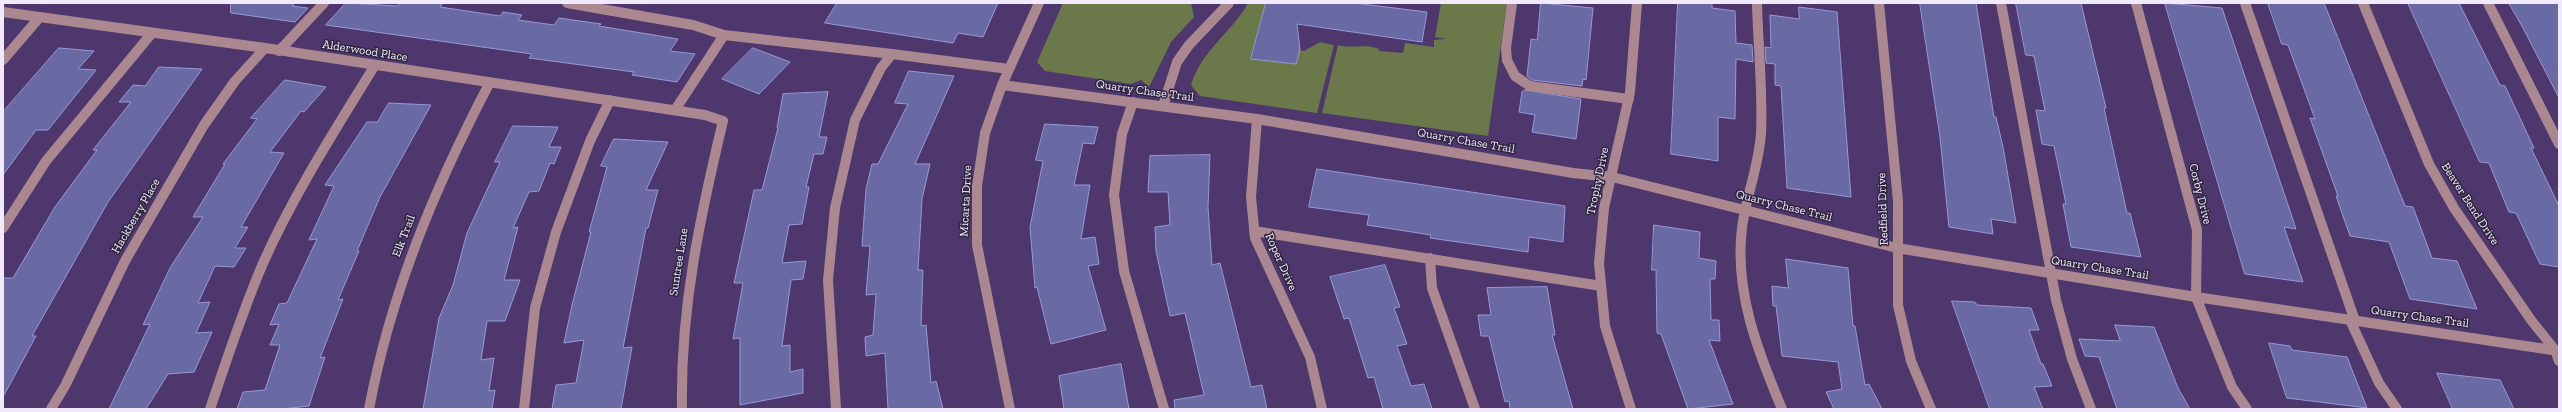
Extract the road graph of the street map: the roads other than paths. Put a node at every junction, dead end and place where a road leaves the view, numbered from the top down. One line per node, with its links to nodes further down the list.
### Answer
1 (324, 3): 19 (street)
2 (567, 3): 17 (street)
3 (1039, 3): 23 (street, Micarta Drive)
4 (1229, 3): 29 (street)
5 (1512, 3): 26 (street)
6 (1637, 3): 26 (street, Trophy Drive)
7 (1757, 3): 35 (street)
8 (1879, 3): 38 (street, Redfield Drive)
9 (2001, 3): 40 (street)
10 (2136, 3): 42 (street, Corby Drive)
11 (2245, 3): 43 (street)
12 (2363, 3): 44 (street, Beaver Bend Drive)
13 (2488, 3): 33 (street)
14 (3, 12): 15 (street, Alderwood Place)
15 (39, 18): 16 (street, Alderwood Place); 21 (street)
16 (152, 33): 18 (street, Alderwood Place); 36 (street)
17 (724, 35): 20 (street); 30 (street)
18 (265, 48): 19 (street, Alderwood Place); 46 (street, Hackberry Place)
19 (278, 50): 22 (street, Alderwood Place)
20 (892, 54): 23 (street); 51 (street)
21 (3, 60)
22 (375, 65): 24 (street, Alderwood Place); 47 (street)
23 (1009, 69): 25 (street, Micarta Drive)
24 (490, 82): 27 (street, Alderwood Place); 48 (street, Elk Trail)
25 (1002, 85): 28 (street, Quarry Chase Trail); 52 (street, Micarta Drive)
26 (1629, 99): 34 (street, Trophy Drive)
27 (610, 100): 30 (street, Alderwood Place); 49 (street)
28 (1133, 102): 29 (street, Quarry Chase Trail); 53 (street)
29 (1163, 106): 31 (street, Quarry Chase Trail)
30 (675, 110): 32 (street, Alderwood Place)
31 (1257, 119): 34 (street, Quarry Chase Trail); 37 (street, Roper Drive)
32 (723, 121): 50 (street, Suntree Lane)
33 (2559, 144)
34 (1612, 177): 35 (street, Quarry Chase Trail); 41 (street, Trophy Drive)
35 (1745, 210): 38 (street, Quarry Chase Trail); 57 (street)
36 (3, 228)
37 (1254, 231): 39 (street); 54 (street, Roper Drive)
38 (1897, 248): 40 (street, Quarry Chase Trail); 58 (street, Redfield Drive)
39 (1430, 258): 41 (street); 55 (street)
40 (2050, 273): 42 (street, Quarry Chase Trail); 59 (street)
41 (1601, 286): 56 (street, Trophy Drive)
42 (2196, 297): 43 (street, Quarry Chase Trail); 60 (street, Corby Drive)
43 (2352, 320): 44 (street, Quarry Chase Trail); 61 (street)
44 (2557, 351): 45 (street, Beaver Bend Drive)
45 (2559, 361)
46 (51, 409)
47 (210, 409)
48 (369, 409)
49 (524, 409)
50 (682, 409)
51 (836, 409)
52 (1010, 409)
53 (1164, 409)
54 (1322, 409)
55 (1475, 409)
56 (1632, 409)
57 (1782, 409)
58 (1931, 409)
59 (2091, 409)
60 (2247, 409)
61 (2397, 409)

